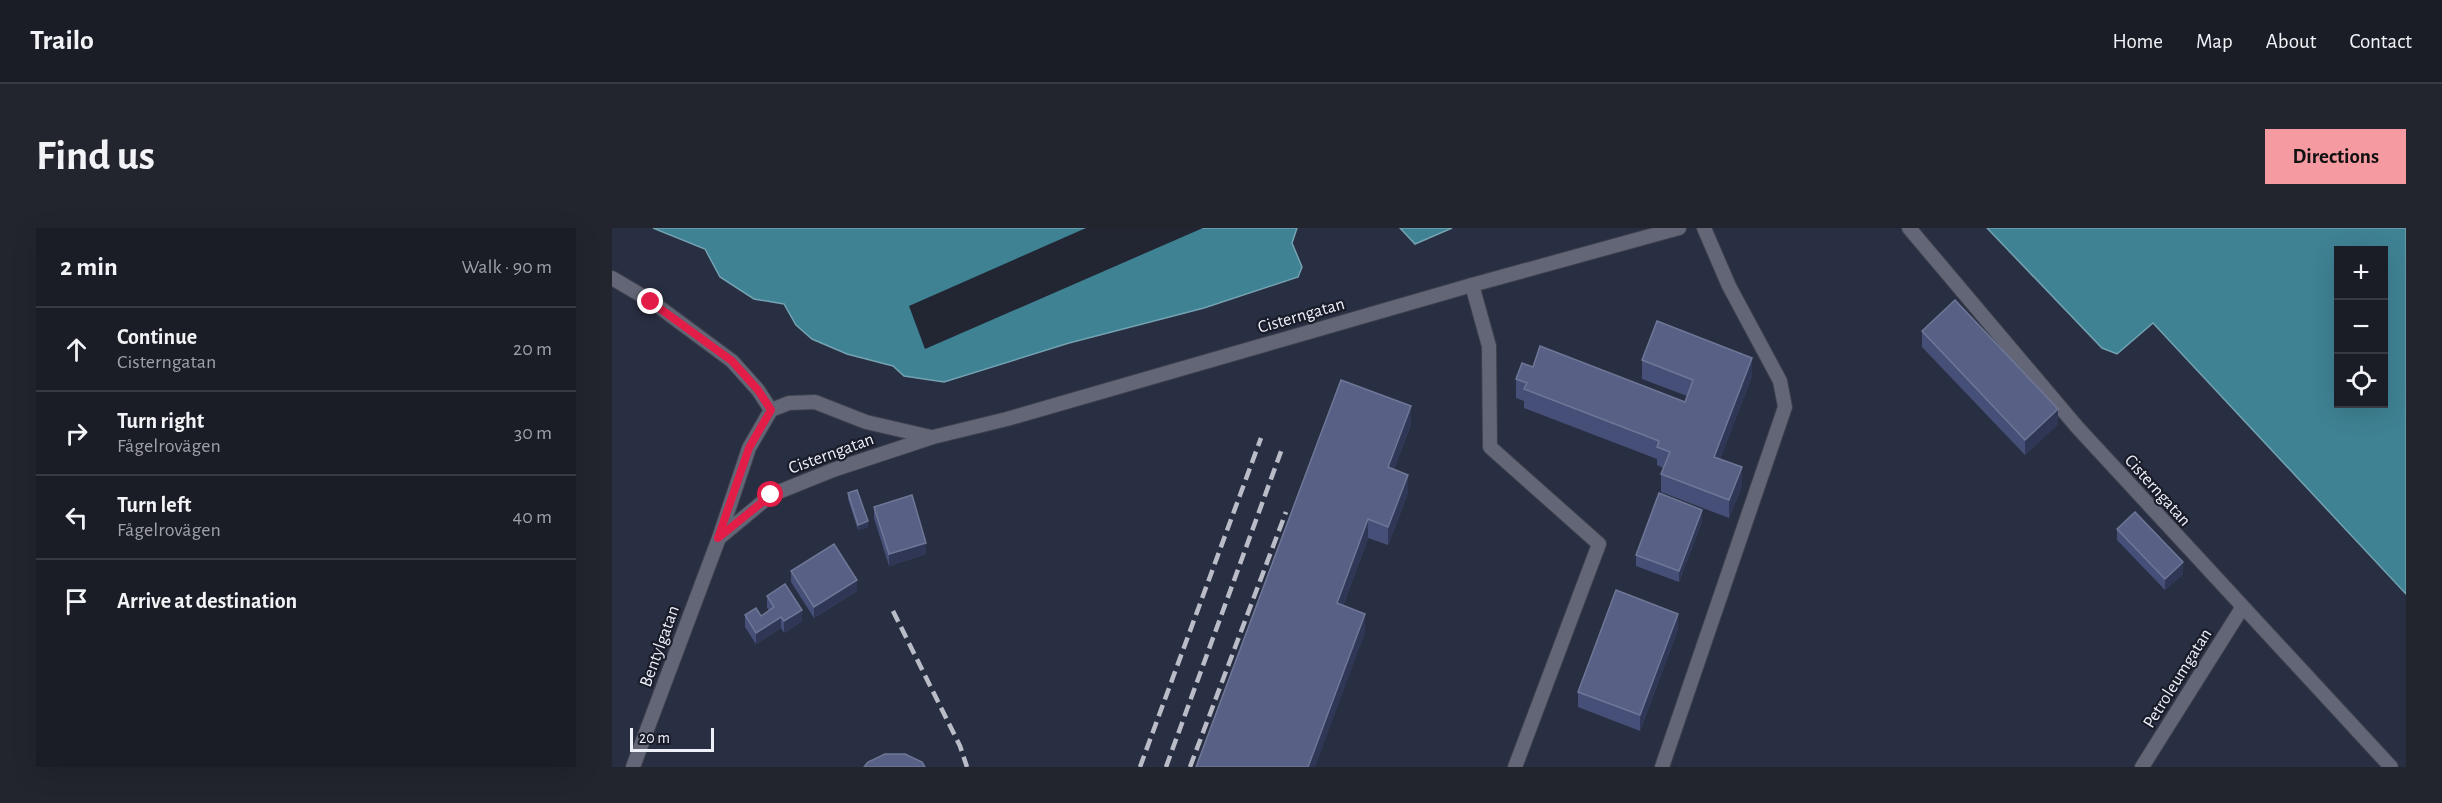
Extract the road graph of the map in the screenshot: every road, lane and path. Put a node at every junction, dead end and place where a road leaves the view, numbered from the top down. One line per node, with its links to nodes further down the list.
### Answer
1 (1679, 228): 5 (lane, Cisterngatan)
2 (1704, 228): 12 (lane)
3 (1909, 228): 9 (lane, Cisterngatan)
4 (612, 278): 6 (lane)
5 (1472, 285): 7 (lane, Cisterngatan); 11 (lane)
6 (771, 410): 7 (lane, Cisterngatan); 8 (lane, Bentylgatan)
7 (933, 437): 8 (lane, Cisterngatan)
8 (718, 538): 10 (lane, Bentylgatan)
9 (2242, 608): 13 (lane, Petroleumgatan); 14 (lane, Cisterngatan)
10 (633, 767)
11 (1515, 767)
12 (1662, 767)
13 (2142, 767)
14 (2391, 767)

